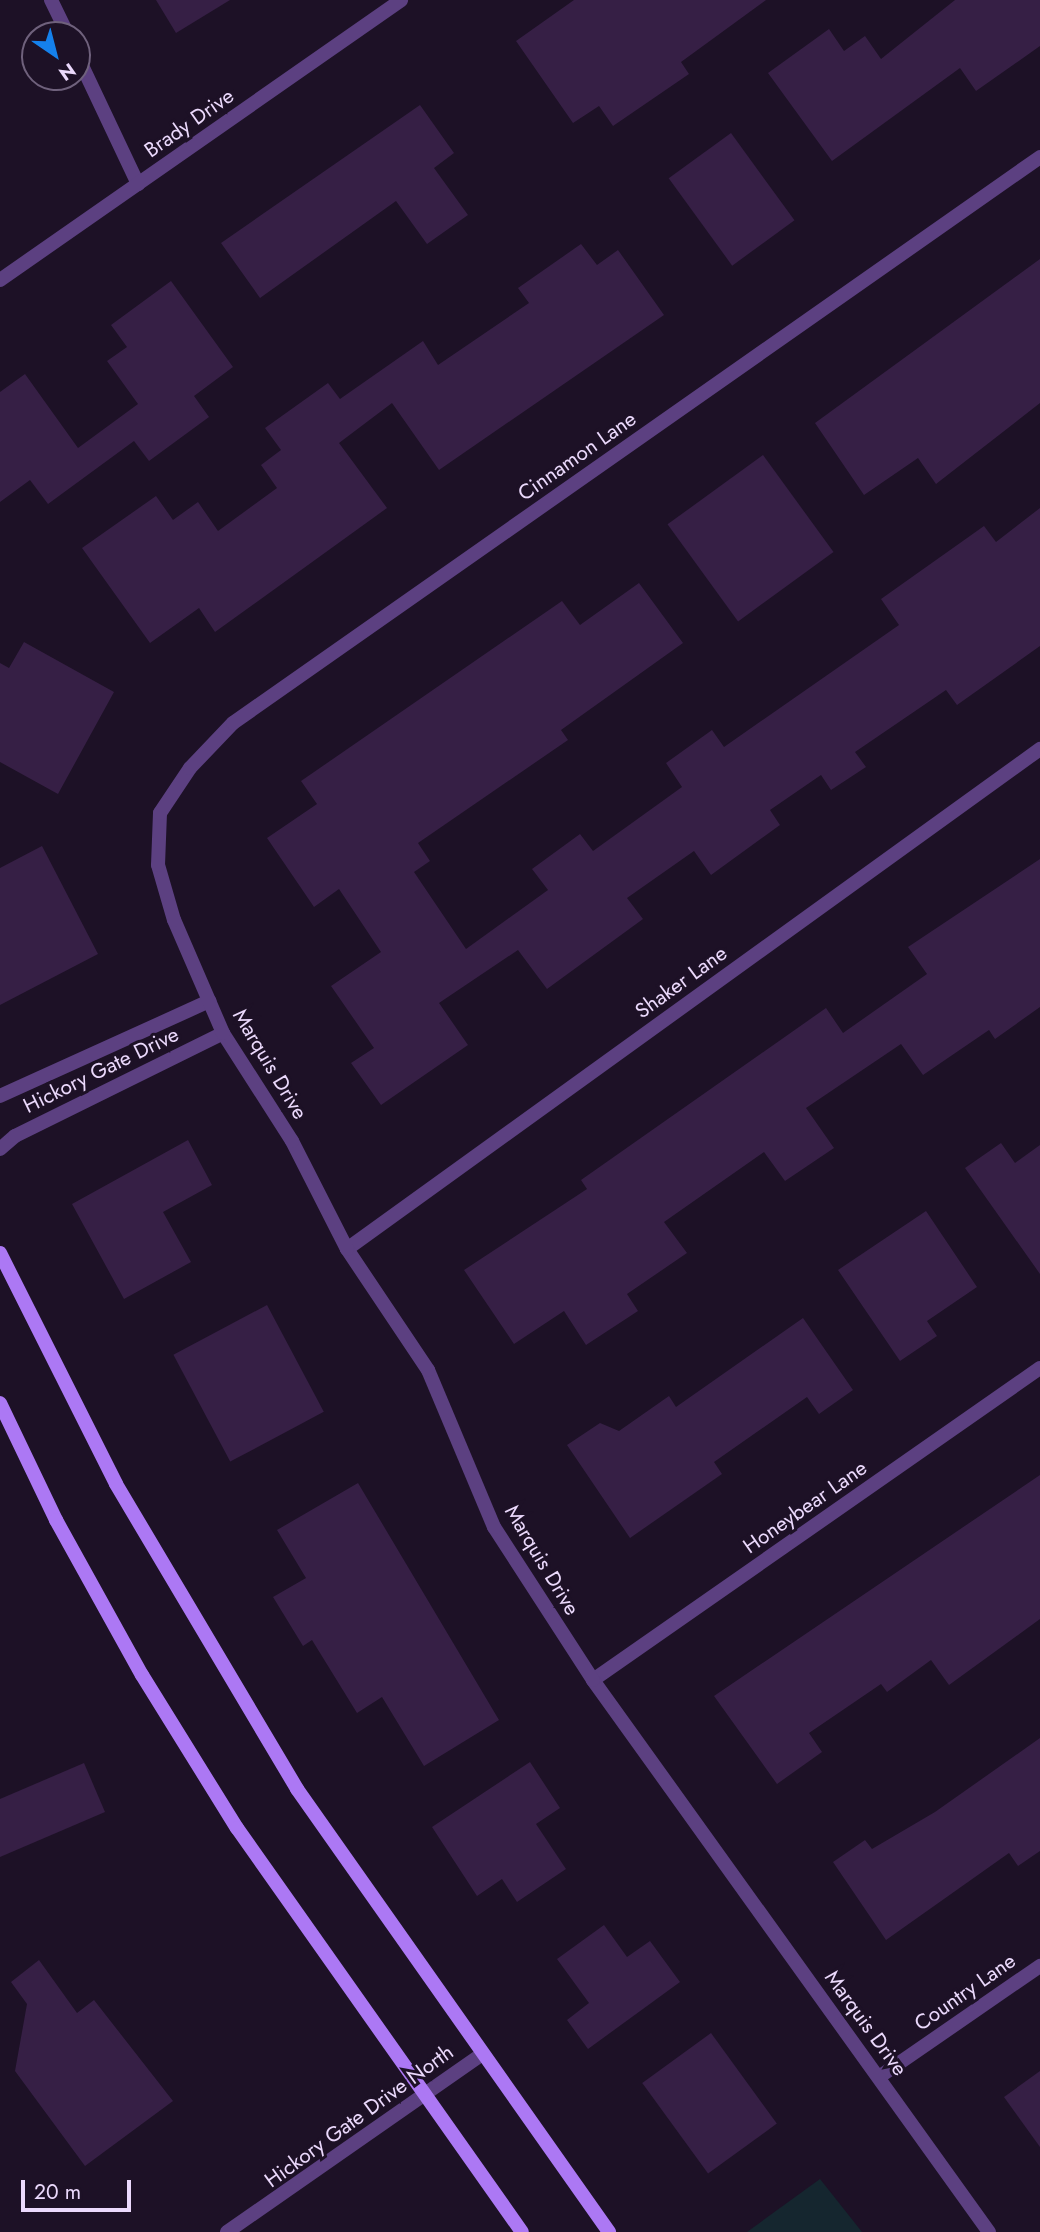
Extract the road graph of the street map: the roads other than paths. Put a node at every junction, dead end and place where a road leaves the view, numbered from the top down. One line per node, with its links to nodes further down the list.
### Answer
1 (51, 0): 3 (street)
2 (401, 0): 6 (street, Brady Drive)
3 (61, 21)
4 (91, 85): 6 (street)
5 (1040, 157): 9 (street, Cinnamon Lane)
6 (138, 184): 7 (street, Brady Drive)
7 (0, 280)
8 (1040, 749): 14 (street, Shaker Lane)
9 (160, 813): 10 (street, Marquis Drive)
10 (209, 1001): 11 (street, Marquis Drive); 12 (street, Hickory Gate Drive)
11 (223, 1033): 13 (street, Hickory Gate Drive); 14 (street, Marquis Drive)
12 (0, 1096)
13 (0, 1149)
14 (347, 1249): 18 (street, Marquis Drive)
15 (0, 1253): 20 (main road)
16 (1040, 1368): 18 (street, Honeybear Lane)
17 (0, 1403): 22 (main road)
18 (593, 1680): 21 (street, Marquis Drive)
19 (1040, 1966): 21 (street, Country Lane)
20 (481, 2055): 22 (street, Hickory Gate Drive North); 25 (main road)
21 (879, 2077): 26 (street, Marquis Drive)
22 (424, 2095): 23 (street, Hickory Gate Drive North); 24 (main road)
23 (227, 2232)
24 (522, 2232)
25 (609, 2232)
26 (989, 2232)

